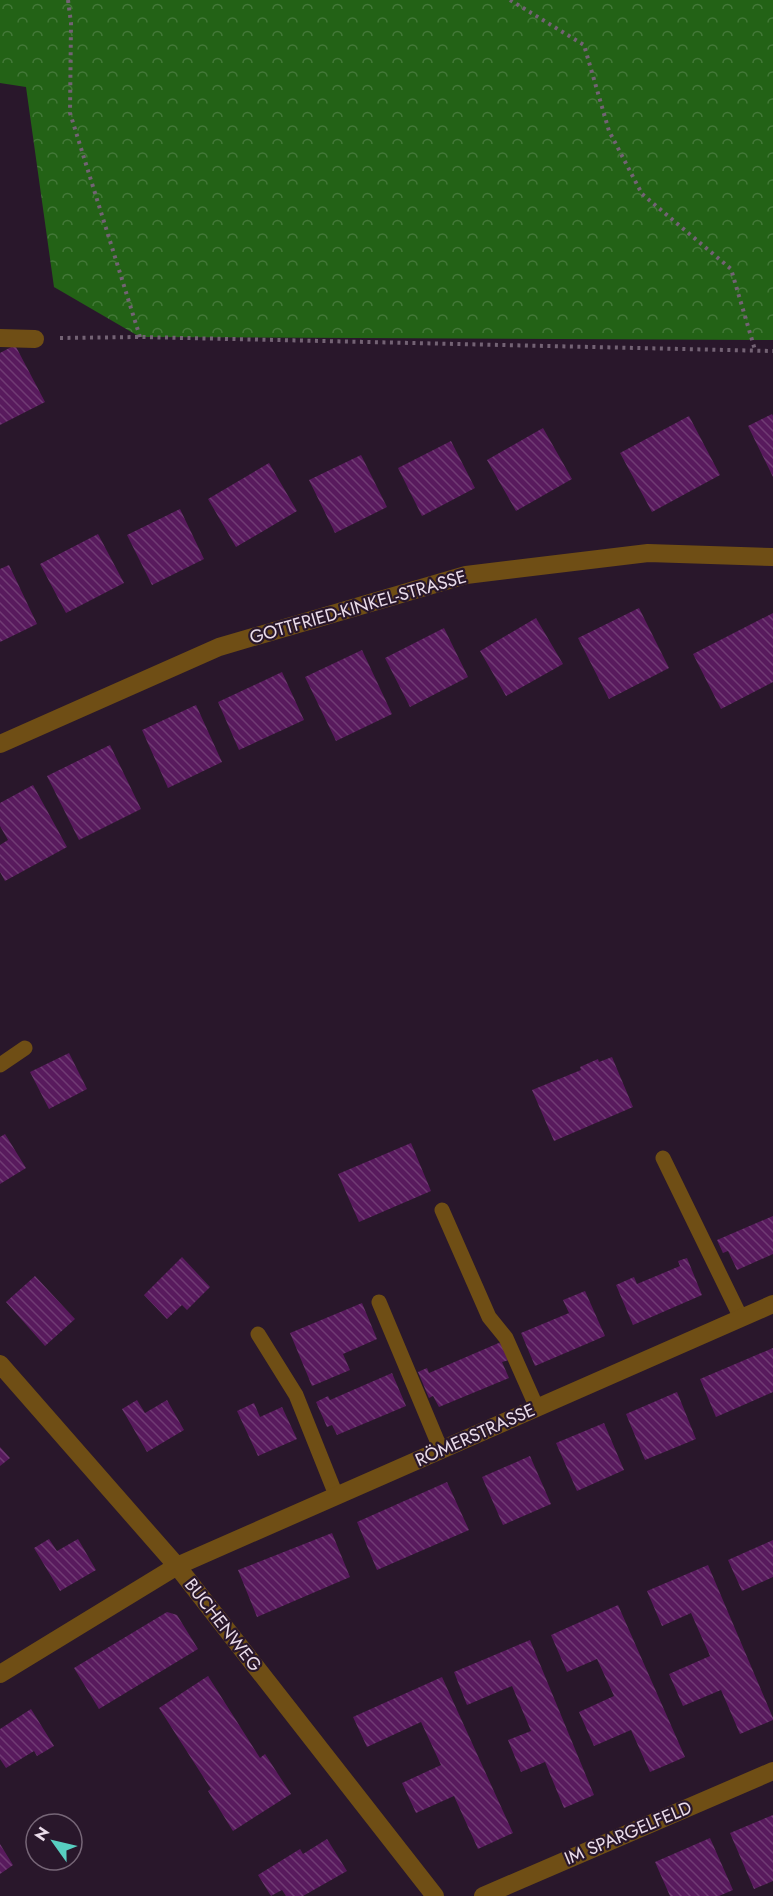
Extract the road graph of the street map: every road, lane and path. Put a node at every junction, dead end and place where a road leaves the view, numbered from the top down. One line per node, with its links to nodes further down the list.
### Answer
1 (68, 0): 3 (path)
2 (510, 0): 6 (path)
3 (140, 337): 5 (path); 6 (path)
4 (0, 338): 5 (street)
5 (35, 339)
6 (755, 350): 7 (path)
7 (773, 351)
8 (773, 557): 9 (street, GOTTFRIED-KINKEL-STRASSE)
9 (0, 744)
10 (26, 1048): 11 (lane)
11 (0, 1065)
12 (663, 1158): 16 (lane)
13 (442, 1210): 19 (lane)
14 (379, 1302): 20 (lane)
15 (773, 1304): 16 (street, RÖMERSTRASSE)
16 (741, 1318): 19 (street, RÖMERSTRASSE)
17 (258, 1334): 21 (lane)
18 (0, 1364): 22 (street, BUCHENWEG)
19 (537, 1408): 20 (street, RÖMERSTRASSE)
20 (441, 1450): 21 (street, RÖMERSTRASSE)
21 (336, 1496): 22 (street, RÖMERSTRASSE)
22 (177, 1566): 23 (street, RÖMERSTRASSE); 25 (street, BUCHENWEG)
23 (0, 1674)
24 (773, 1771): 26 (street, IM SPARGELFELD)
25 (435, 1896)
26 (483, 1896)

